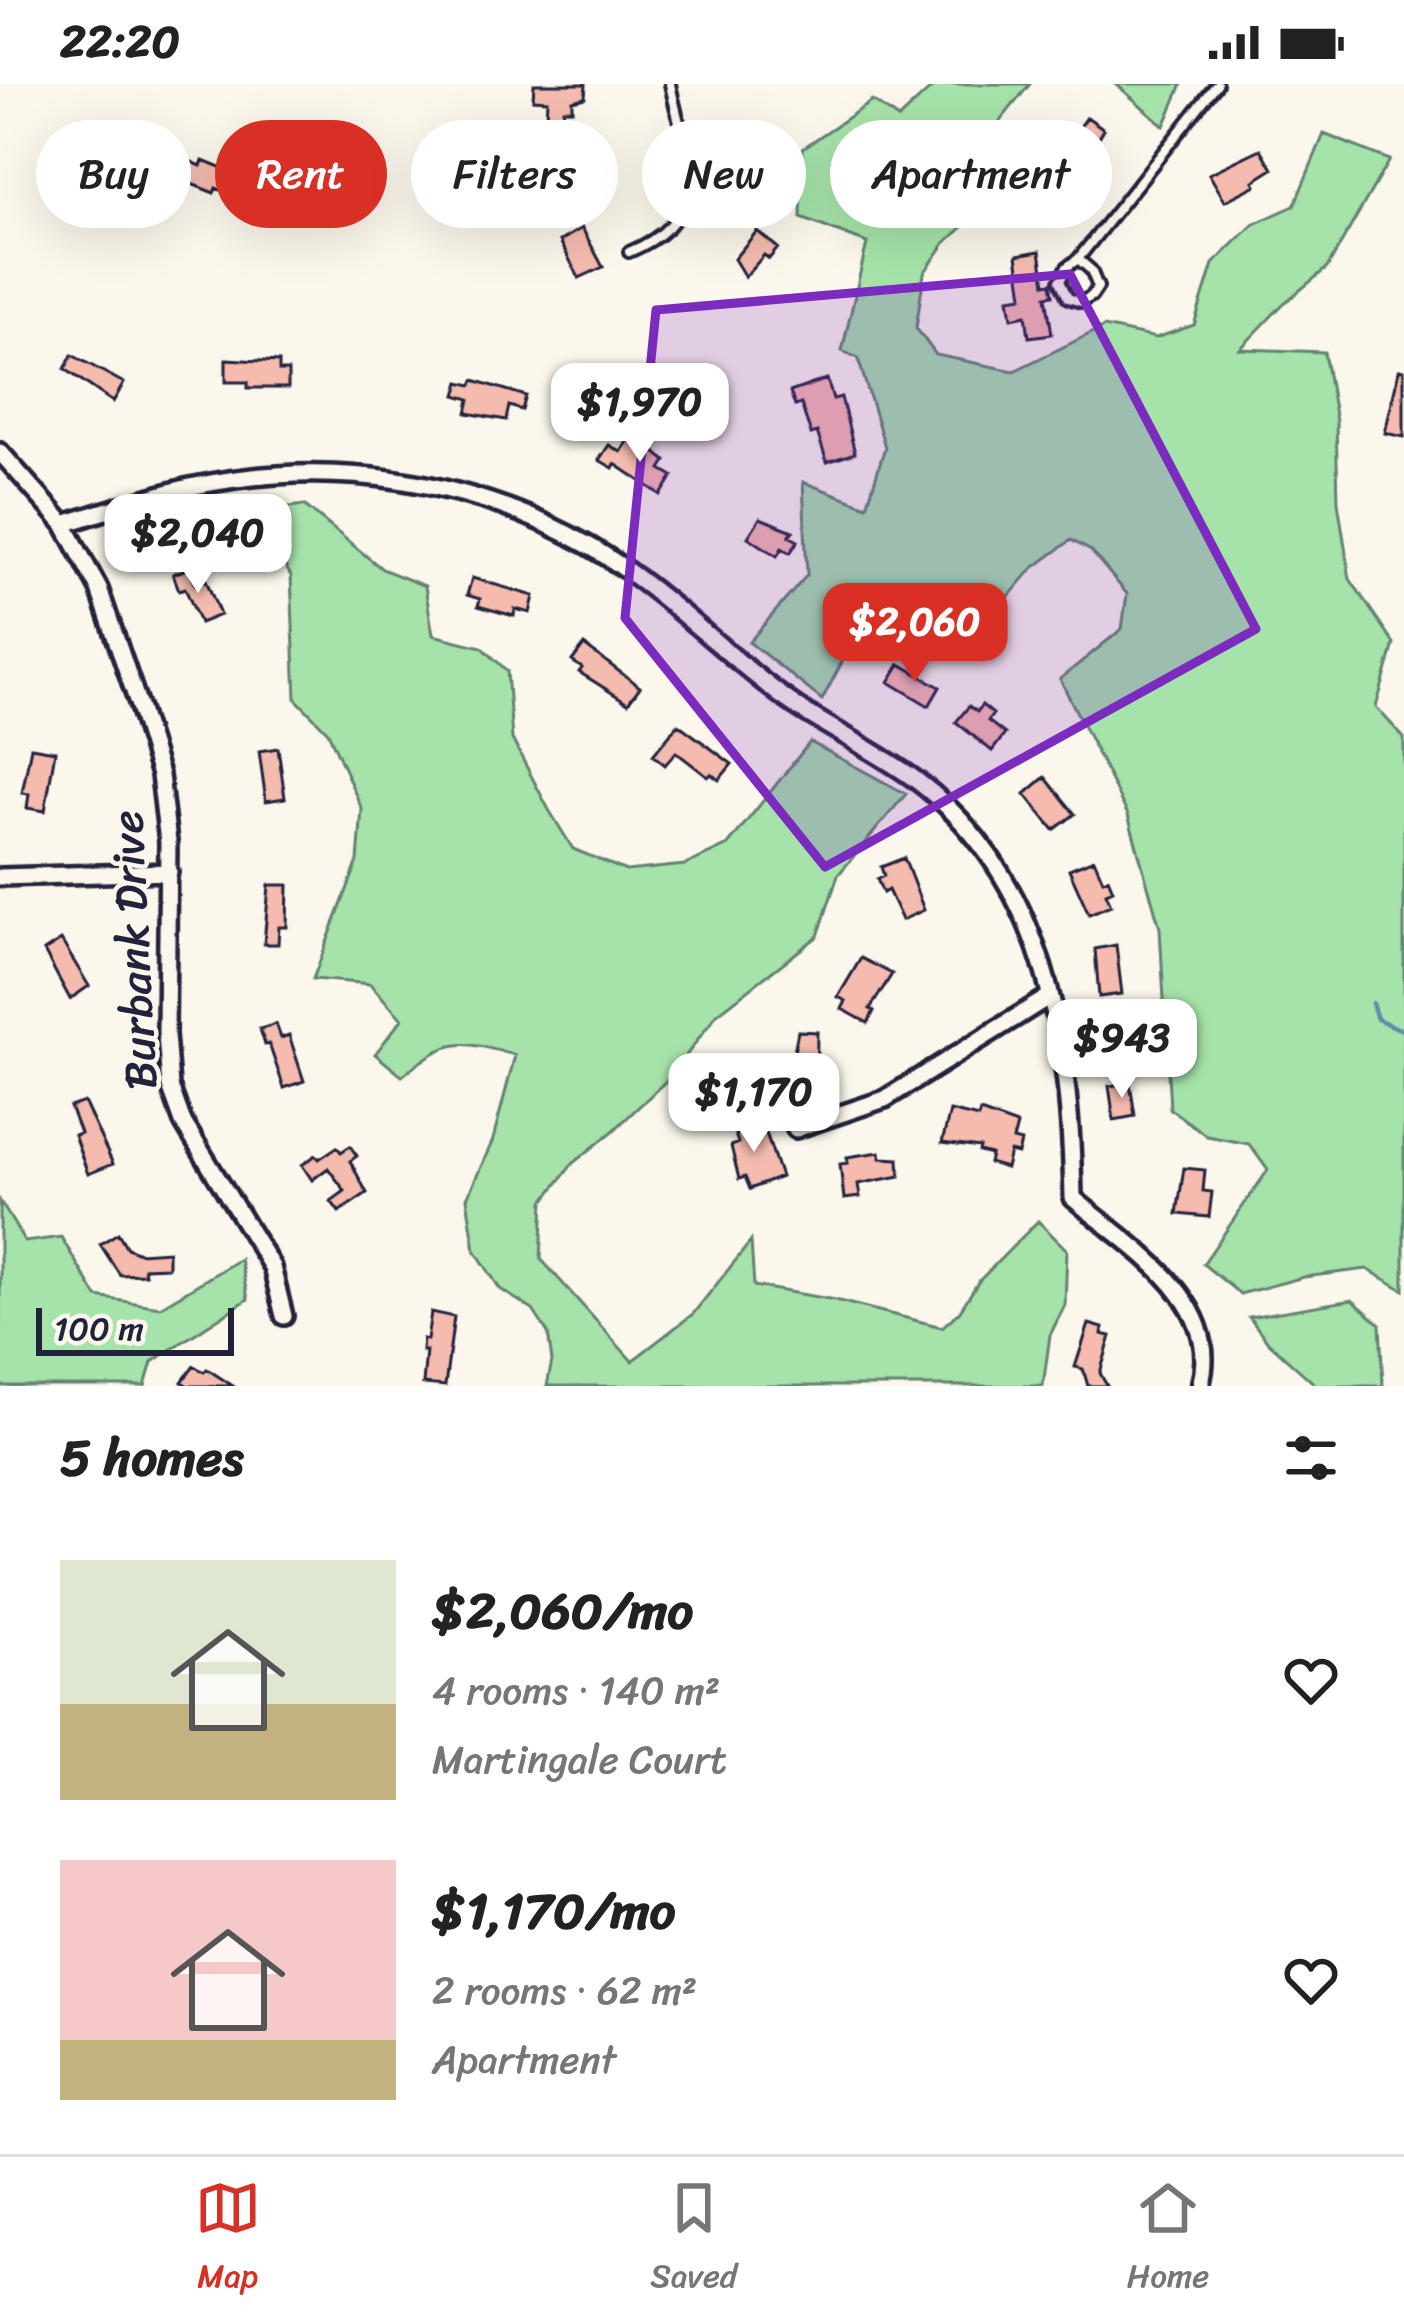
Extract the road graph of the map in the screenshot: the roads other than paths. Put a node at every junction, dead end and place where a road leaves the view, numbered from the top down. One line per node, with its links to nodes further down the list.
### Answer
1 (670, 84): 3 (lane)
2 (1216, 84): 4 (lane)
3 (628, 252)
4 (1078, 259): 4 (lane)
5 (0, 452): 6 (street, Burbank Drive)
6 (64, 524): 7 (street, Burbank Drive); 9 (street)
7 (169, 872): 8 (street); 11 (street, Burbank Drive)
8 (0, 877)
9 (1049, 996): 10 (street); 12 (street)
10 (796, 1129)
11 (284, 1316)
12 (1200, 1386)

